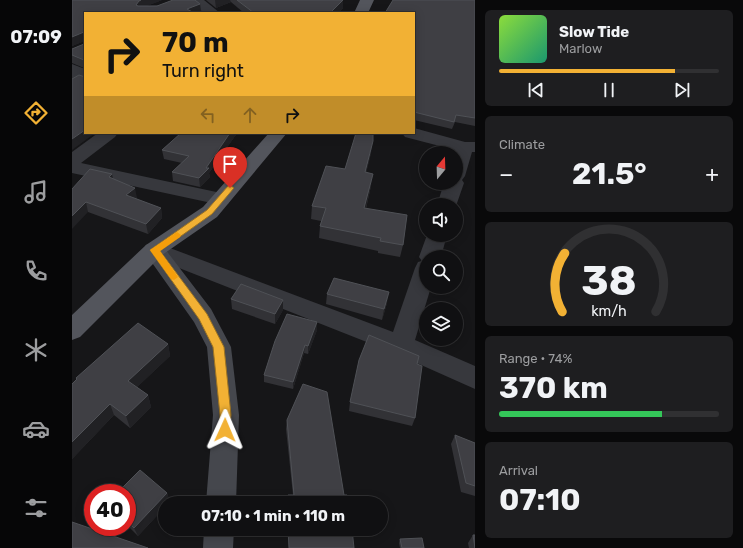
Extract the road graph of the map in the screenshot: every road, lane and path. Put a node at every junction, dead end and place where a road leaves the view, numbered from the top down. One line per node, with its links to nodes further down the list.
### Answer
1 (195, 0): 3 (street)
2 (367, 0): 4 (main road)
3 (212, 12)
4 (361, 12)
5 (72, 68): 6 (street)
6 (72, 82)
7 (108, 134): 11 (street)
8 (277, 134): 14 (main road)
9 (415, 134): 10 (street)
10 (470, 147): 12 (street)
11 (72, 161)
12 (463, 162)
13 (72, 167): 14 (street)
14 (221, 199): 15 (main road)
15 (154, 250): 17 (main road); 18 (street); 20 (street)
16 (419, 290): 18 (street)
17 (72, 330)
18 (401, 345): 19 (street)
19 (475, 378)
20 (221, 496)
21 (219, 536): 22 (street)
22 (218, 548)

